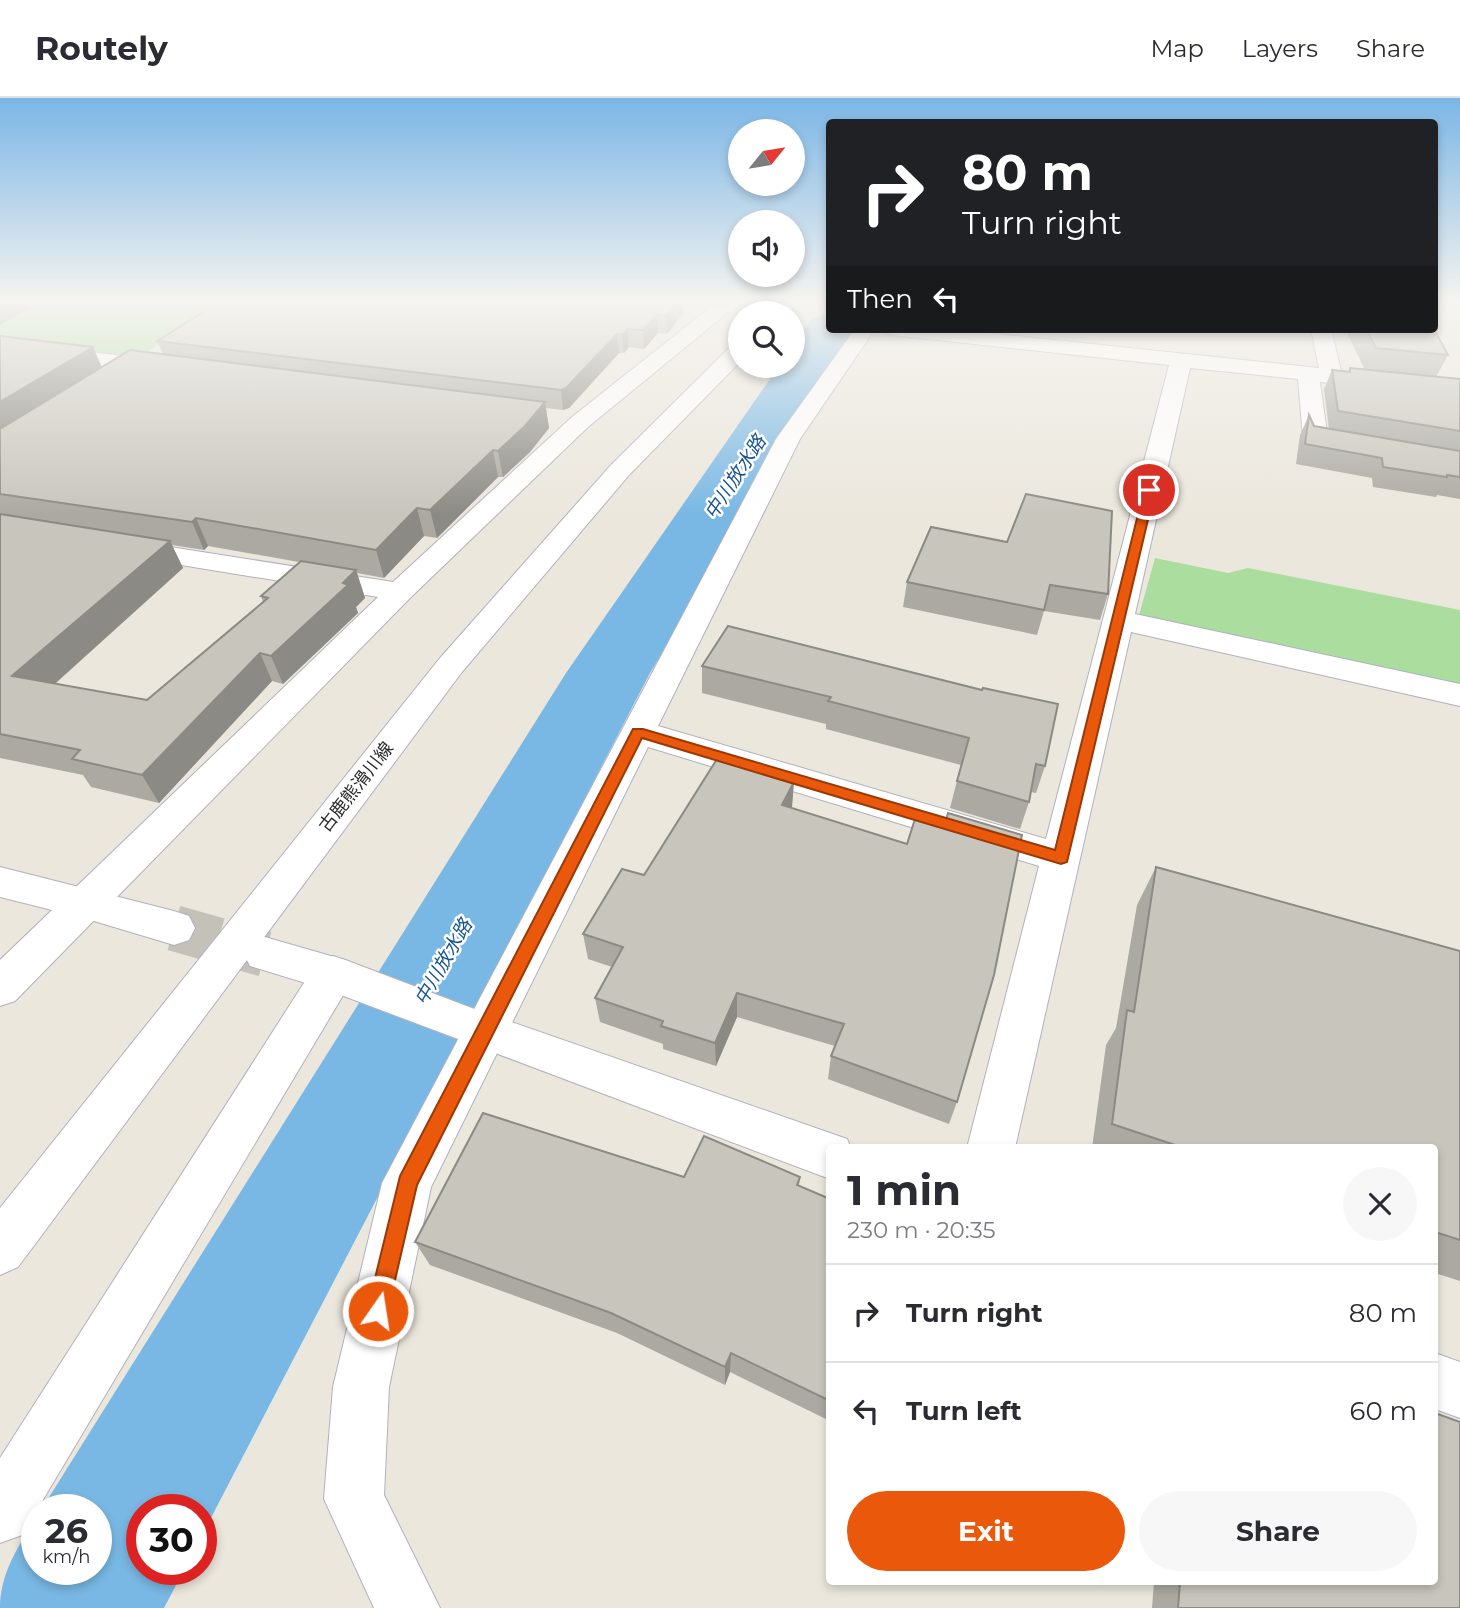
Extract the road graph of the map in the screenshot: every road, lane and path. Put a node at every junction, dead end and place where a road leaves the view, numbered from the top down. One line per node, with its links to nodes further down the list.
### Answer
1 (125, 373): 8 (street)
2 (630, 373): 12 (street)
3 (717, 373): 26 (street, 古鹿熊滑川線)
4 (834, 373): 15 (street)
5 (1178, 373): 13 (street)
6 (1320, 373): 10 (street)
7 (1324, 373): 9 (street)
8 (104, 386)
9 (1460, 390)
10 (1381, 449)
11 (97, 543): 12 (street)
12 (400, 592): 18 (street)
13 (1118, 621): 14 (street); 16 (street)
14 (1460, 695)
15 (638, 732): 16 (street); 23 (street)
16 (1061, 858): 24 (street)
17 (0, 882): 18 (street)
18 (84, 902): 19 (street); 22 (street)
19 (174, 928)
20 (265, 954): 21 (street)
21 (350, 980): 23 (street); 29 (street)
22 (0, 988)
23 (477, 1029): 25 (street); 30 (street)
24 (992, 1144)
25 (826, 1155)
26 (0, 1249)
27 (1438, 1382): 28 (street)
28 (1460, 1390)
29 (0, 1513)
30 (408, 1608)

